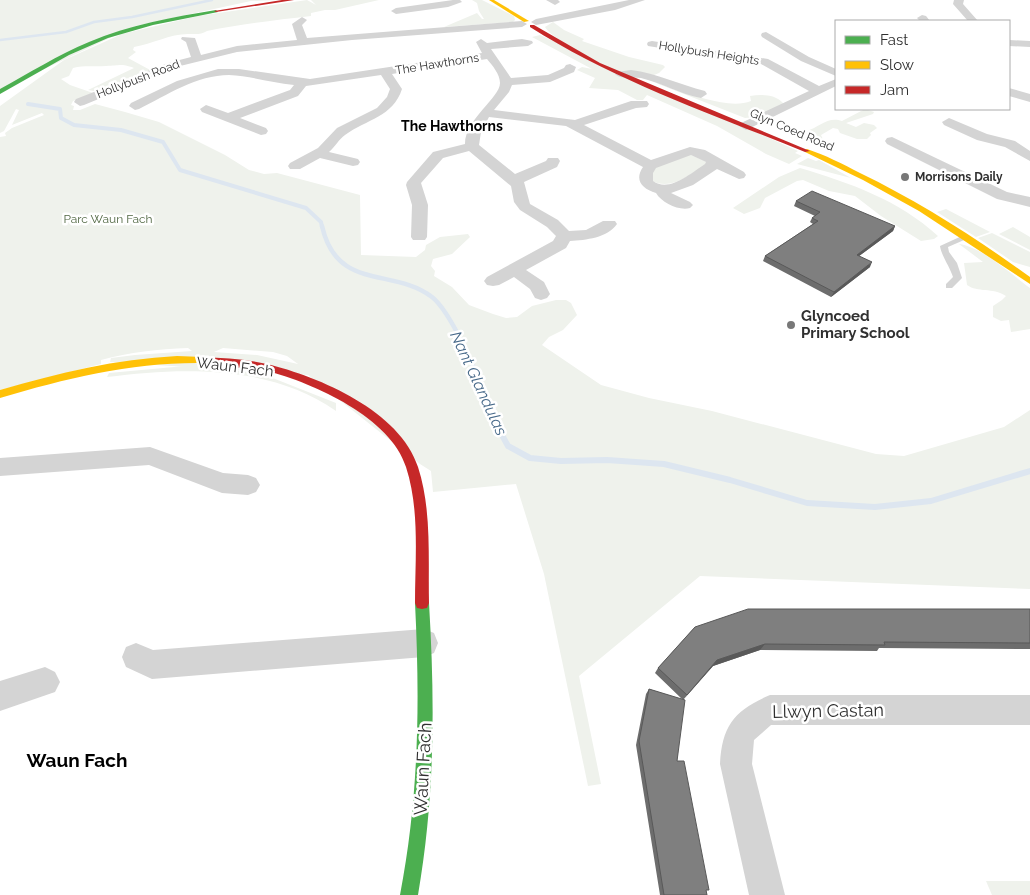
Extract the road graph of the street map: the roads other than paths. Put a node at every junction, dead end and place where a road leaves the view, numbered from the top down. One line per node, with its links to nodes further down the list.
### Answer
1 (292, 0): 22 (street)
2 (608, 0): 8 (street)
3 (640, 0): 8 (street, Hollybush Road)
4 (959, 0): 10 (street)
5 (495, 1): 12 (street, Glyn Coed Road)
6 (457, 2): 11 (street, Hollybush Road)
7 (386, 4): 11 (street)
8 (622, 6): 12 (street, Hollybush Road)
9 (302, 20): 16 (street)
10 (972, 20)
11 (402, 22): 13 (street, Hollybush Road); 16 (street, Hollybush Road)
12 (529, 23): 13 (street, Hollybush Road); 27 (street, Glyn Coed Road)
13 (474, 28): 21 (street, The Hawthorns)
14 (766, 35): 26 (street)
15 (186, 39): 23 (street, Hollybush Road)
16 (303, 42): 23 (street, Hollybush Road)
17 (528, 43): 21 (street, The Hawthorns)
18 (1010, 43): 20 (street)
19 (652, 44): 31 (street, Hollybush Heights)
20 (1030, 44)
21 (486, 51): 25 (street, The Hawthorns); 28 (street, The Hawthorns)
22 (67, 55): 32 (street); 36 (street)
23 (198, 58): 37 (street, Hollybush Road)
24 (570, 67): 28 (street)
25 (385, 72): 30 (street, The Hawthorns); 53 (street, The Hawthorns)
26 (835, 73)
27 (621, 74): 34 (street); 45 (street, Glyn Coed Road)
28 (508, 82): 41 (street)
29 (835, 82): 31 (street)
30 (303, 83): 39 (street, The Hawthorns); 42 (street, The Hawthorns)
31 (818, 90): 45 (street)
32 (0, 92)
33 (1010, 92): 35 (street)
34 (701, 94)
35 (1030, 98)
36 (0, 102)
37 (80, 102)
38 (643, 104): 44 (street)
39 (135, 106)
40 (206, 109): 42 (street)
41 (486, 113): 44 (street); 51 (street)
42 (228, 118): 46 (street)
43 (949, 122): 50 (street)
44 (574, 124): 58 (street)
45 (746, 126): 68 (street, Glyn Coed Road)
46 (261, 131)
47 (1030, 140): 50 (street)
48 (892, 141): 63 (street)
49 (711, 142): 52 (street)
50 (1010, 144): 54 (street)
51 (472, 146): 61 (street); 67 (street)
52 (686, 152): 56 (street); 58 (street)
53 (318, 154): 57 (street); 59 (street, The Hawthorns)
54 (1030, 157)
55 (553, 160): 61 (street)
56 (714, 161): 60 (street); 62 (street)
57 (353, 162)
58 (651, 165): 62 (street)
59 (295, 166)
60 (739, 175)
61 (515, 180): 66 (street)
62 (662, 191): 64 (street)
63 (1030, 202)
64 (685, 206)
65 (609, 224): 66 (street)
66 (564, 236): 69 (street)
67 (419, 237)
68 (967, 237): 71 (street, Glyn Coed Road); 72 (lane)
69 (514, 269): 70 (street); 73 (street)
70 (493, 281)
71 (1030, 281)
72 (949, 286)
73 (541, 294)
74 (0, 394): 77 (street, Waun Fach)
75 (0, 467): 76 (street)
76 (248, 485)
77 (424, 643): 78 (street); 82 (street, Waun Fach)
78 (136, 657)
79 (45, 682): 80 (street)
80 (0, 696)
81 (1030, 710): 83 (street, Llwyn Castan)
82 (409, 895)
83 (766, 895)

